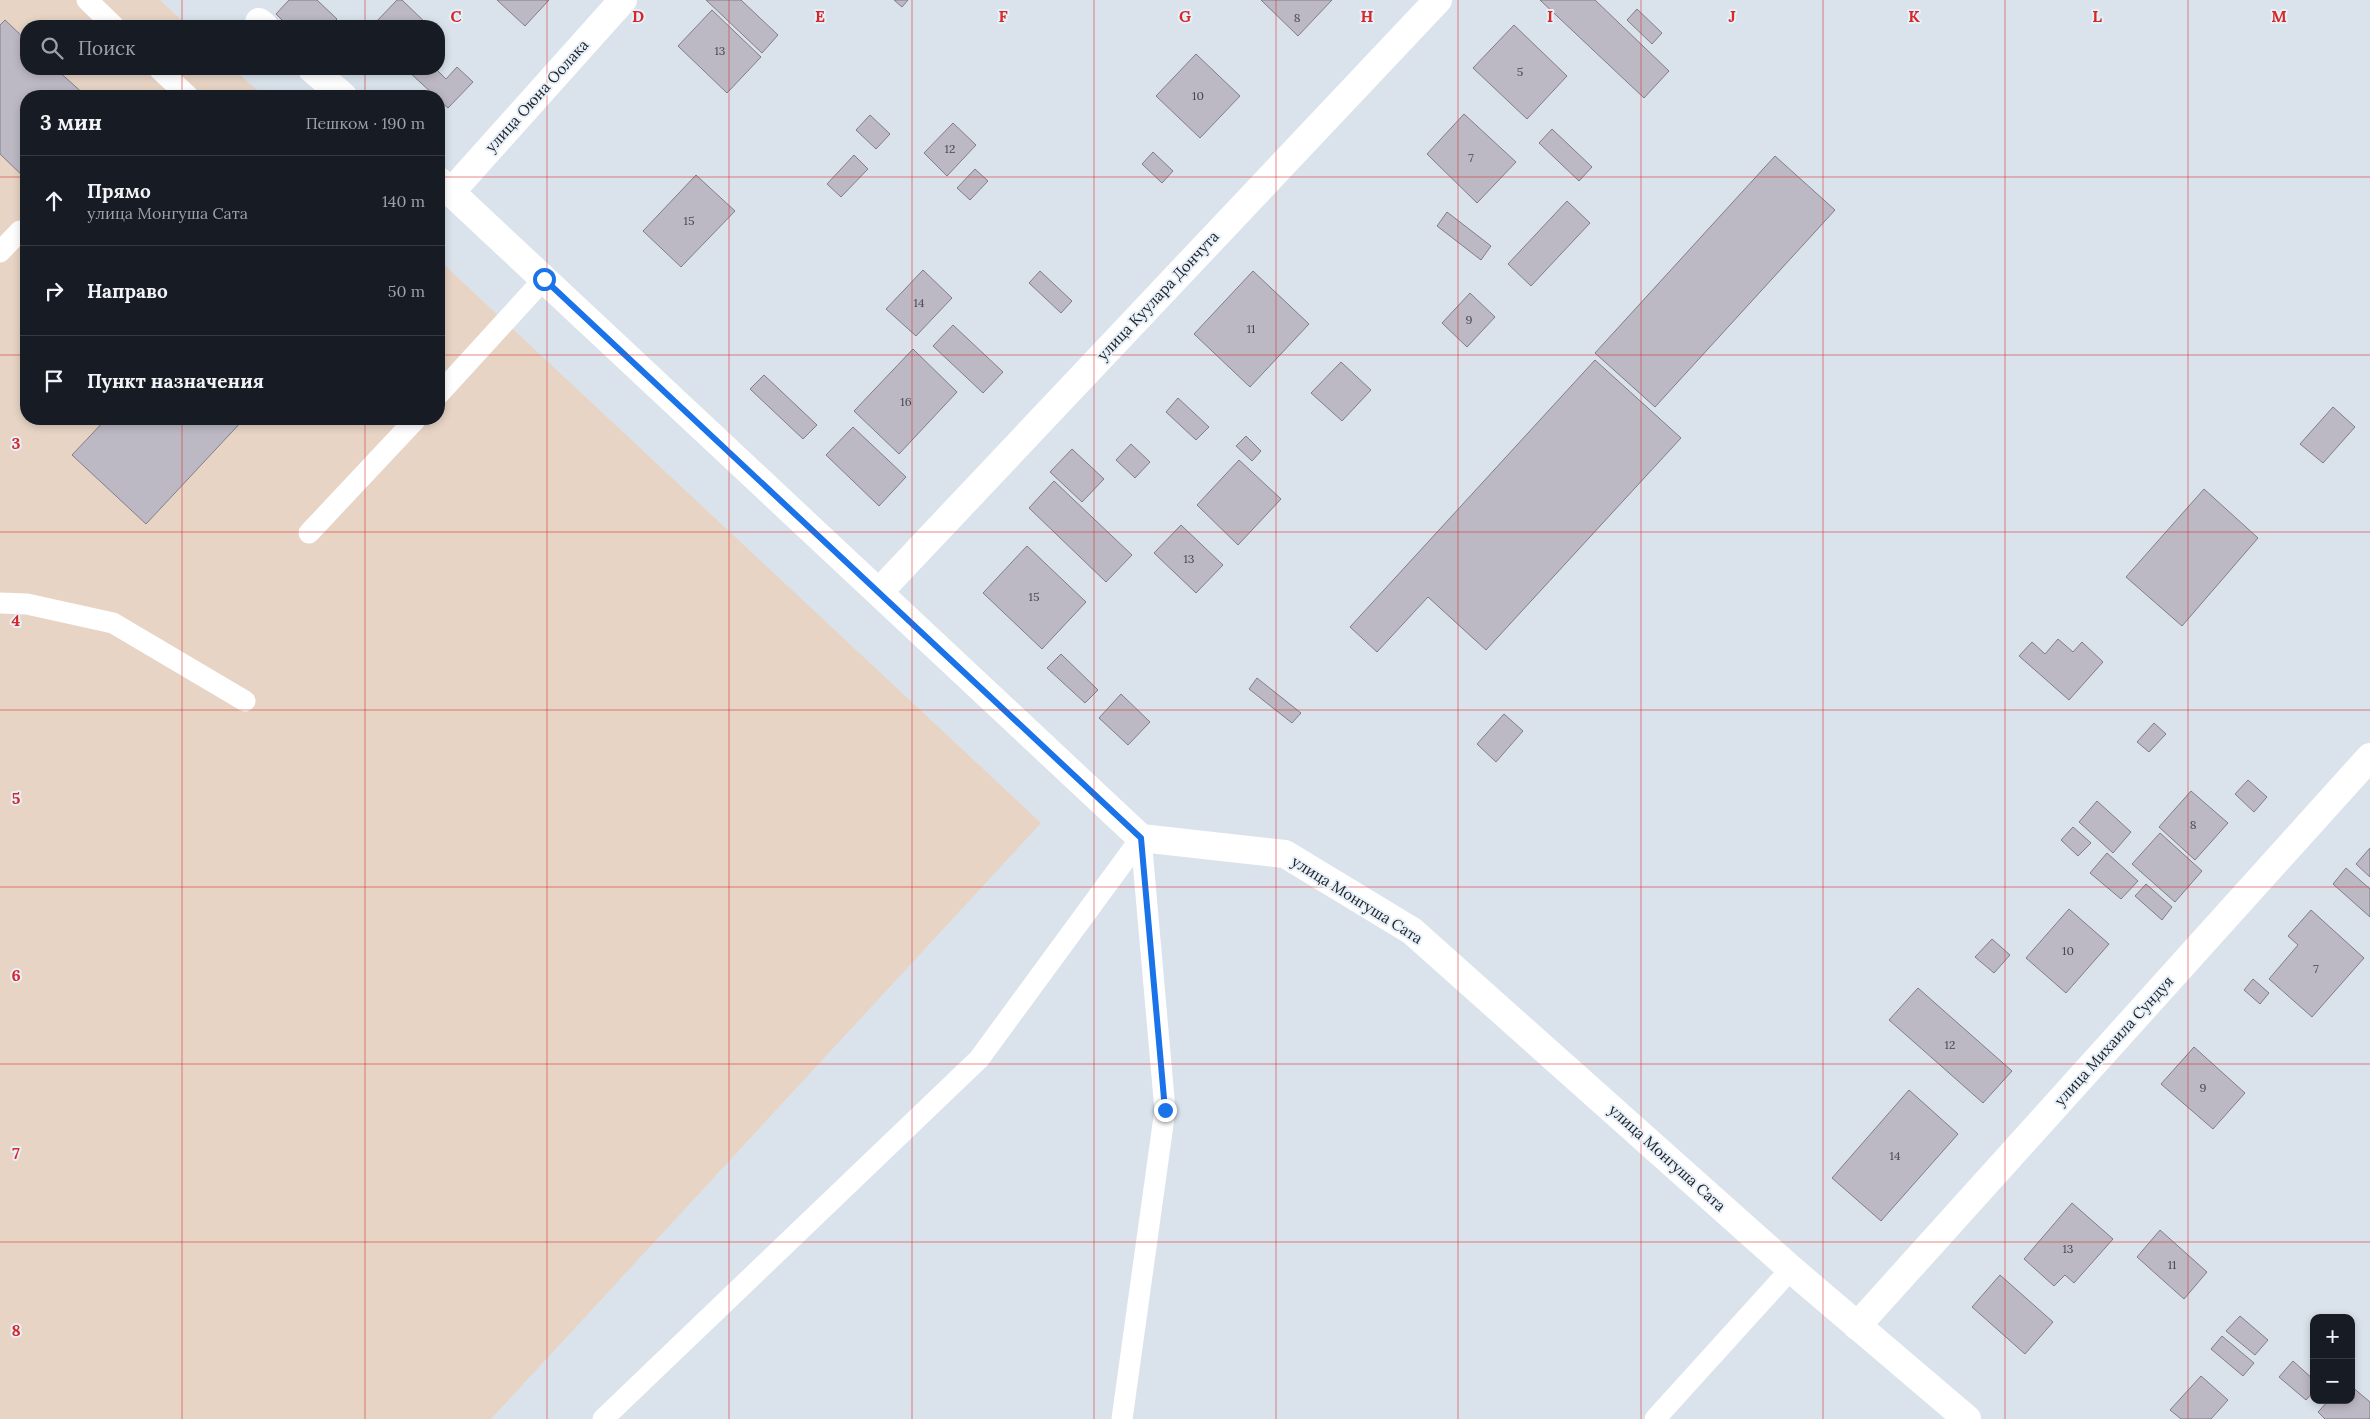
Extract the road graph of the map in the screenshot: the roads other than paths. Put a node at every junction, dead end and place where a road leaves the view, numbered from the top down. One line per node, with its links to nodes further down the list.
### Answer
1 (87, 0): 4 (lane)
2 (623, 0): 9 (street, улица Оюна Оолака)
3 (1438, 0): 16 (street, улица Куулара Дончута)
4 (108, 20)
5 (165, 75): 7 (lane)
6 (319, 75): 8 (street)
7 (182, 90)
8 (336, 90)
9 (445, 187): 12 (street)
10 (20, 231): 11 (lane)
11 (0, 252)
12 (544, 279): 13 (lane); 16 (street)
13 (445, 387)
14 (410, 425): 15 (lane)
15 (309, 534)
16 (879, 592): 20 (street)
17 (0, 603): 18 (lane)
18 (246, 700)
19 (2370, 757): 22 (street, улица Михаила Сундуя)
20 (1141, 838): 21 (street, улица Монгуша Сата); 23 (lane); 24 (lane)
21 (1791, 1269): 22 (street, улица Монгуша Сата); 25 (lane)
22 (1857, 1326): 26 (street, улица Монгуша Сата)
23 (603, 1419)
24 (1122, 1419)
25 (1656, 1419)
26 (1966, 1419)

